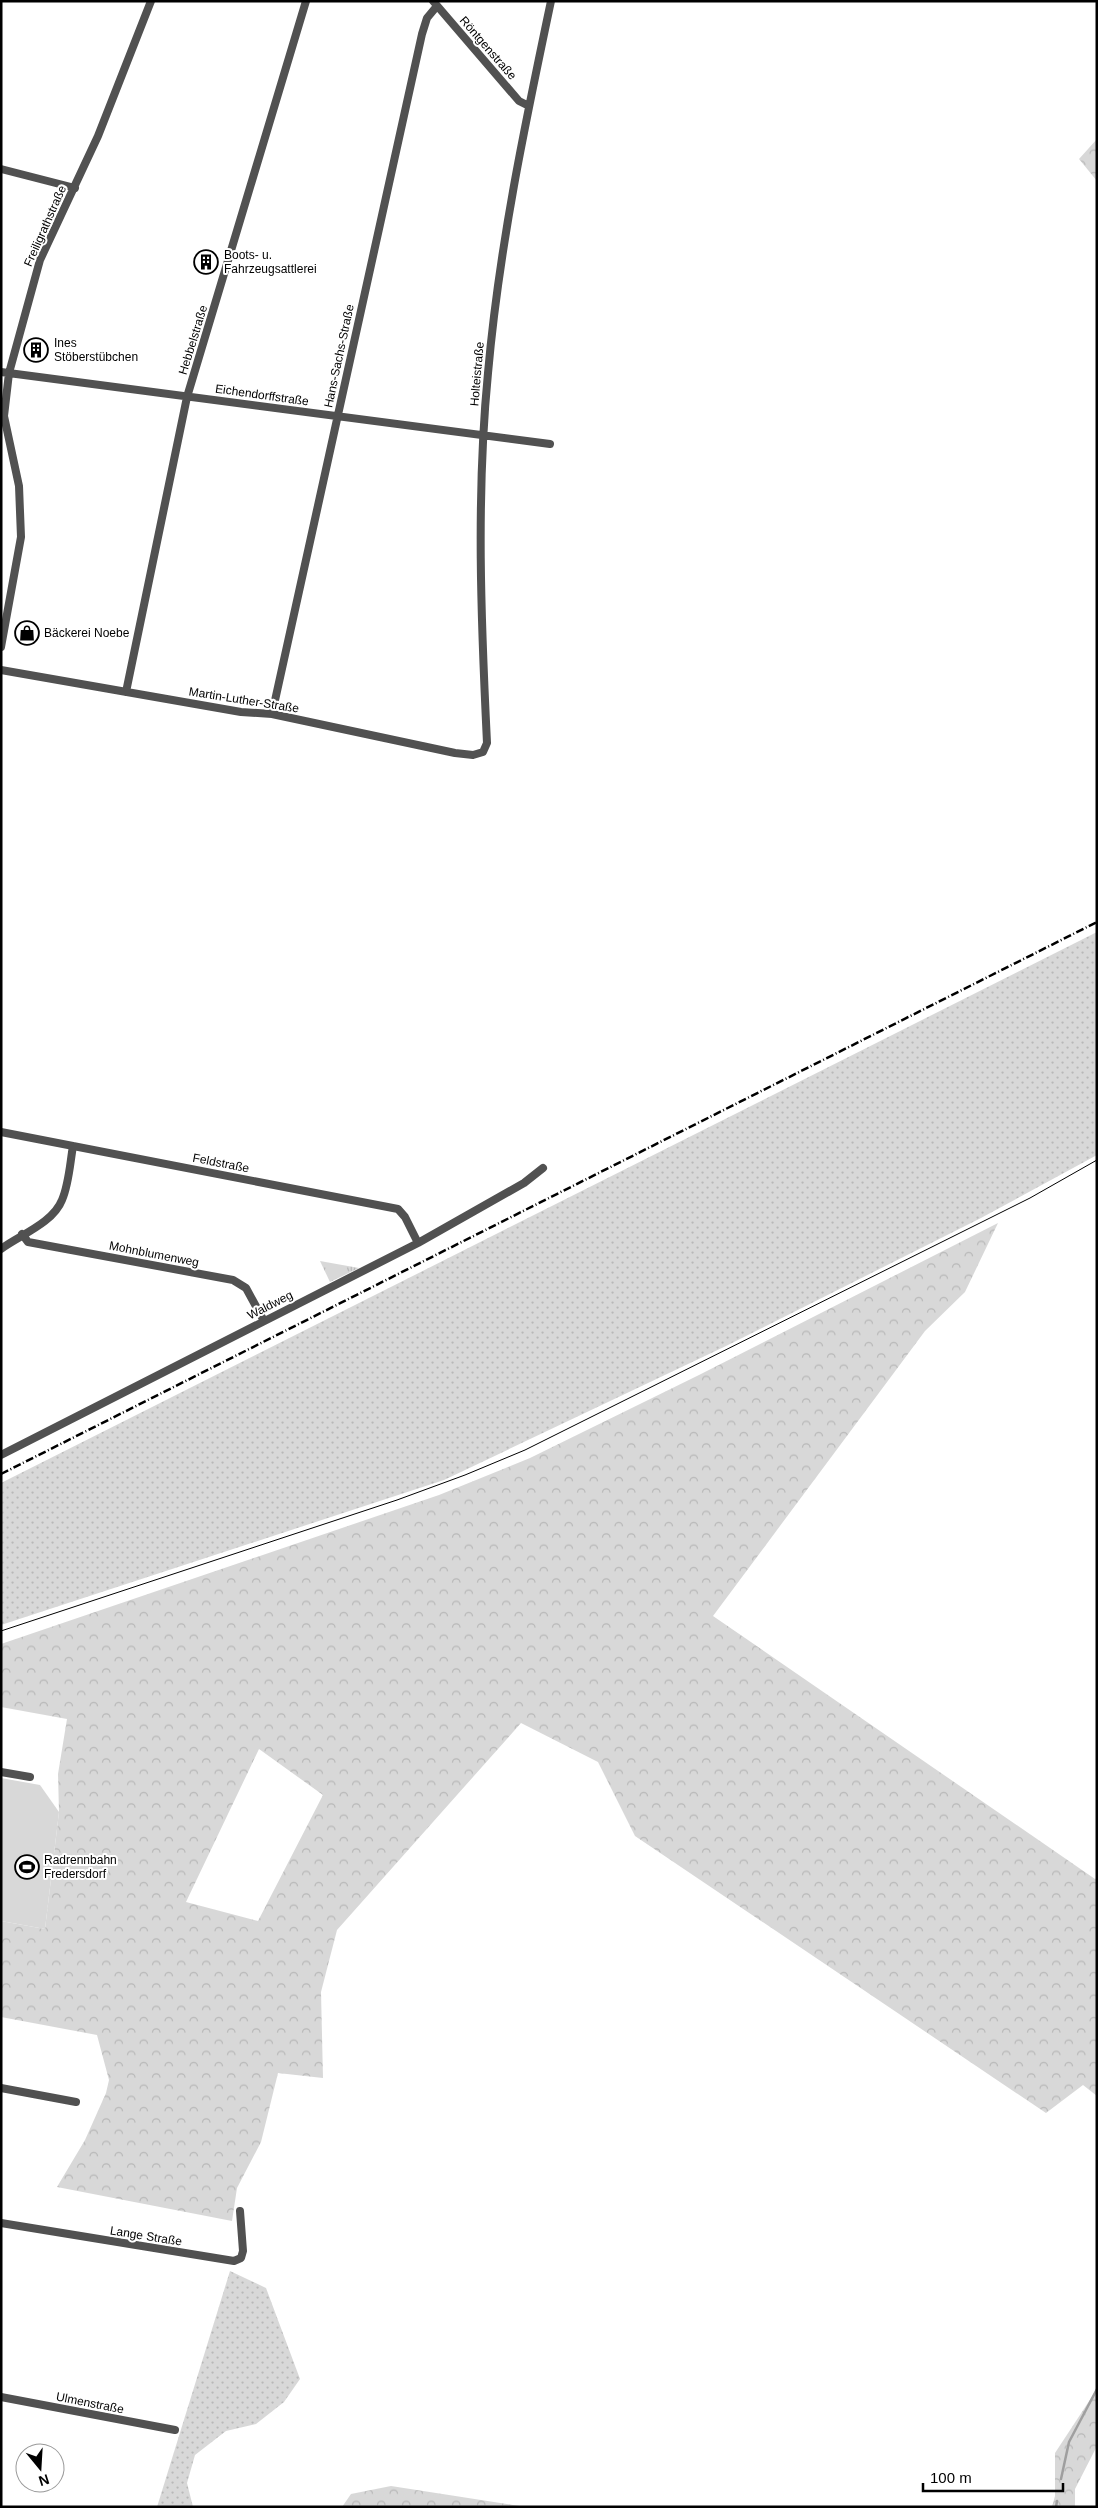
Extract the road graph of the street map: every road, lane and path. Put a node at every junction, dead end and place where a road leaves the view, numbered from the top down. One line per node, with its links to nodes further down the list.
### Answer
1 (151, 1): 7 (street, Freiligrathstraße)
2 (306, 1): 9 (street, Hebbelstraße)
3 (551, 1): 5 (street, Holteistraße)
4 (435, 4): 5 (street, Röntgenstraße); 10 (street, Hans-Sachs-Straße)
5 (529, 106): 11 (street, Holteistraße)
6 (1, 169): 7 (street)
7 (75, 188): 8 (street, Freiligrathstraße)
8 (5, 373): 9 (street, Eichendorffstraße); 13 (street, Freiligrathstraße)
9 (187, 397): 10 (street, Eichendorffstraße); 15 (street, Hebbelstraße)
10 (337, 416): 11 (street, Eichendorffstraße); 16 (street, Hans-Sachs-Straße)
11 (483, 435): 12 (street, Eichendorffstraße); 17 (street, Holteistraße)
12 (550, 444)
13 (1, 647)
14 (1, 670): 15 (street, Martin-Luther-Straße)
15 (126, 692): 16 (street, Martin-Luther-Straße)
16 (272, 714): 17 (street, Martin-Luther-Straße)
17 (483, 752)
18 (1, 1132): 19 (street, Feldstraße)
19 (73, 1146): 21 (street); 22 (street, Feldstraße)
20 (543, 1168): 22 (street, Waldweg)
21 (22, 1234): 23 (street); 24 (street, Mohnblumenweg)
22 (418, 1242): 24 (street, Waldweg)
23 (1, 1249)
24 (264, 1321): 25 (street, Waldweg)
25 (1, 1455)
26 (1, 1772): 27 (street)
27 (30, 1777)
28 (1, 2088): 29 (street)
29 (76, 2102)
30 (240, 2211): 31 (street, Lange Straße)
31 (1, 2223)
32 (1, 2397): 33 (street, Ulmenstraße)
33 (175, 2430)

